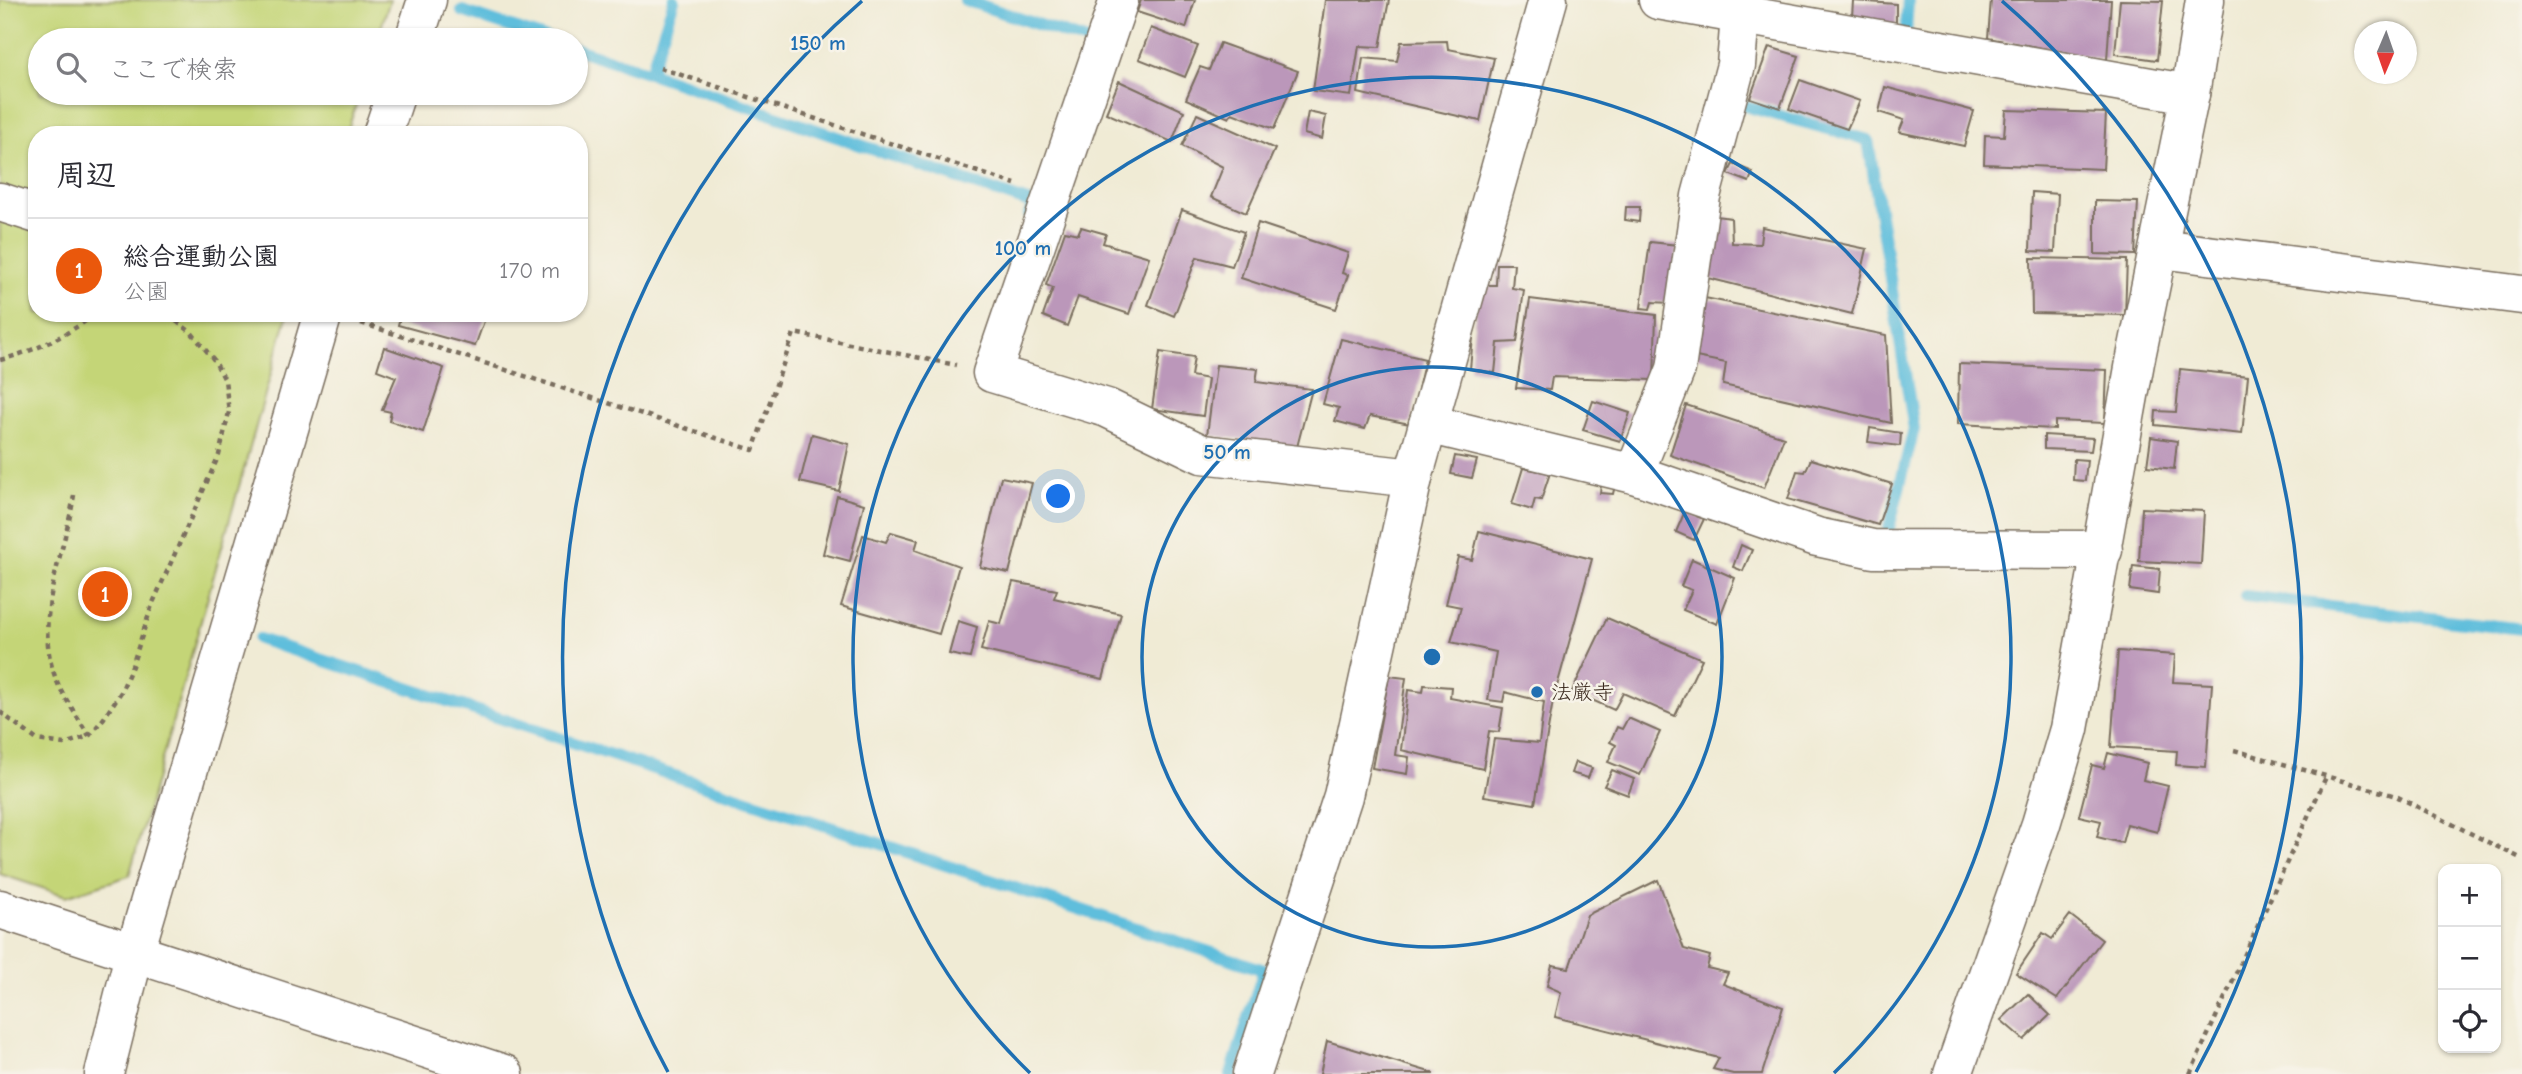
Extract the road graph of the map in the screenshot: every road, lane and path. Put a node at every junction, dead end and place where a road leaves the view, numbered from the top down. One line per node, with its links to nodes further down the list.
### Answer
1 (427, 0): 7 (street)
2 (1119, 0): 12 (street)
3 (1548, 0): 23 (street)
4 (1658, 0): 6 (street)
5 (2205, 0): 9 (street)
6 (1740, 16): 9 (street); 24 (street)
7 (418, 28)
8 (660, 68): 12 (path)
9 (2190, 94): 15 (street)
10 (392, 105): 11 (street)
11 (385, 126)
12 (1054, 197): 22 (street)
13 (0, 202): 14 (street)
14 (28, 211)
15 (2160, 249): 16 (street); 27 (street)
16 (2522, 295)
17 (82, 322): 21 (path)
18 (177, 322): 29 (path)
19 (339, 322): 34 (street)
20 (352, 322): 22 (path)
21 (0, 360)
22 (992, 373): 25 (street)
23 (1428, 424): 24 (street); 25 (street)
24 (1634, 474): 27 (street)
25 (1413, 478): 37 (street)
26 (74, 495): 29 (path)
27 (2103, 550): 38 (street)
28 (0, 712): 29 (path)
29 (89, 736)
30 (2234, 750): 31 (path)
31 (2326, 777): 32 (path); 39 (path)
32 (2522, 859)
33 (0, 909): 34 (street)
34 (134, 954): 35 (street); 36 (street)
35 (104, 1074)
36 (504, 1074)
37 (1252, 1074)
38 (1953, 1074)
39 (2190, 1074)

